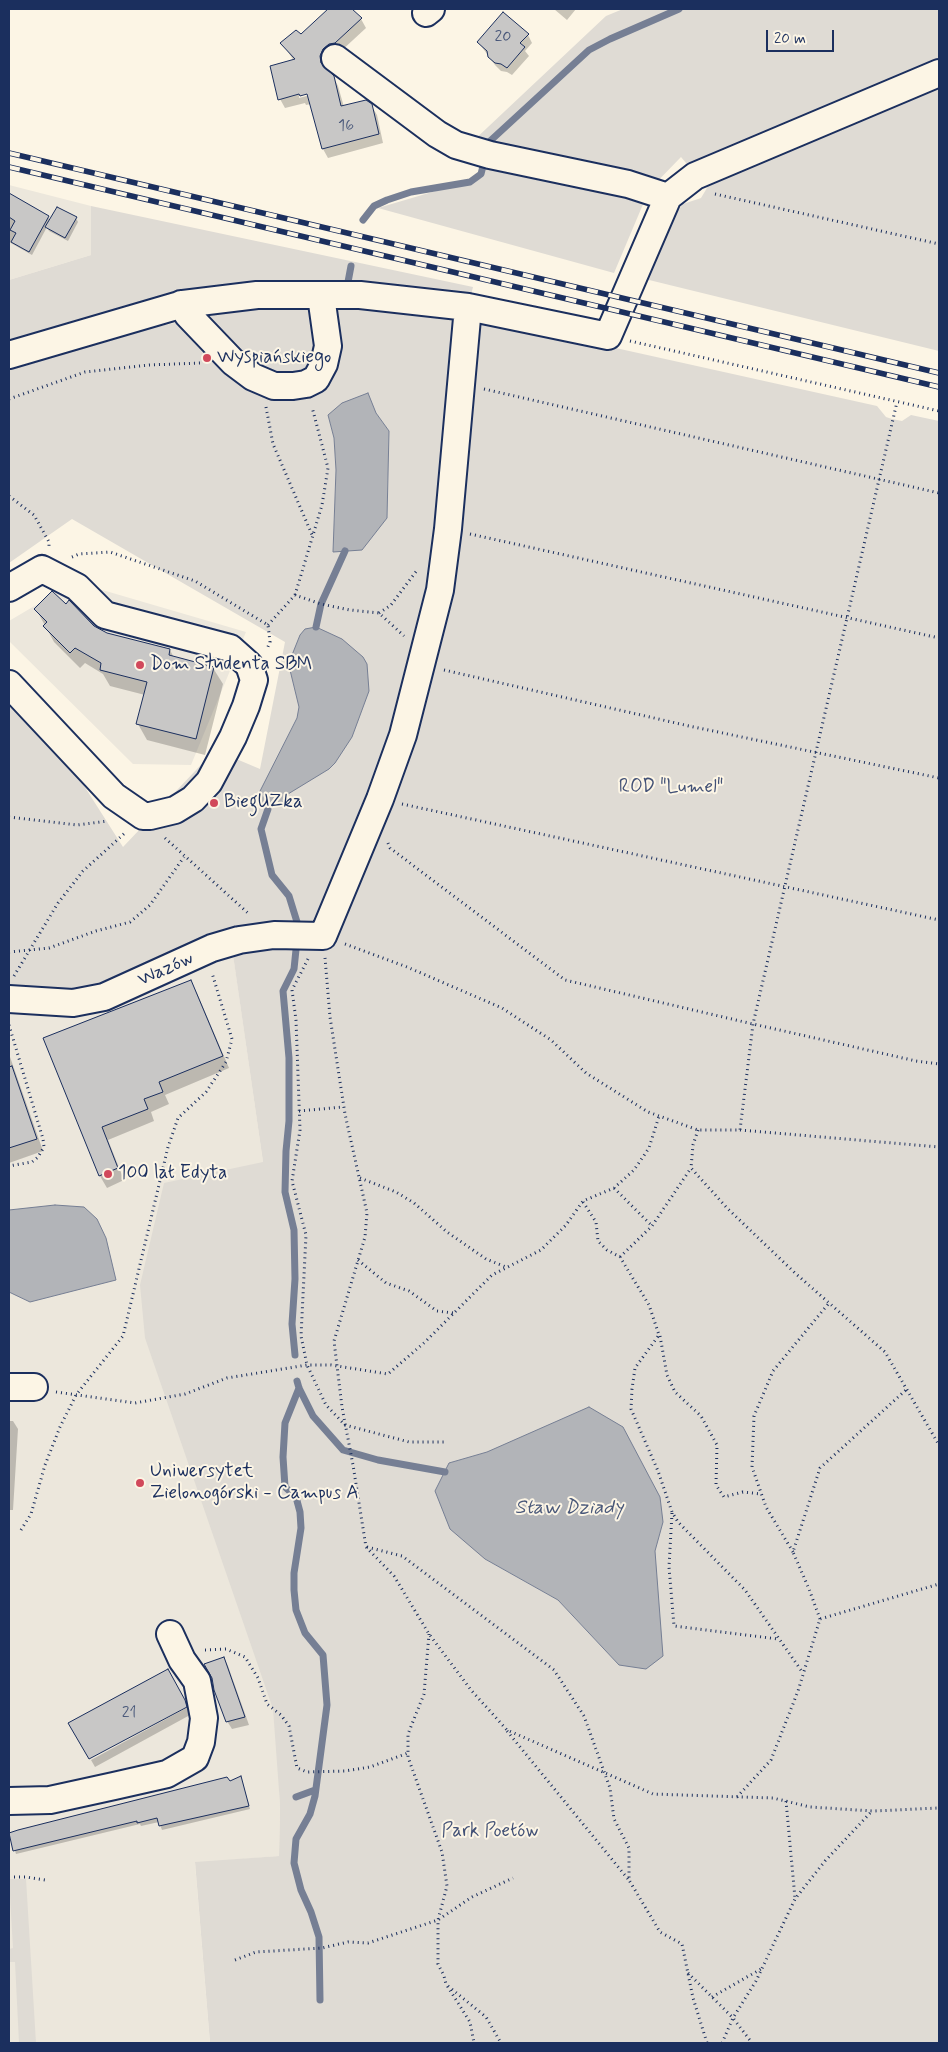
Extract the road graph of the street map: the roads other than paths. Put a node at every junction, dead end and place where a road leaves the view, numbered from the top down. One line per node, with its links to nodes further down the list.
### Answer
1 (335, 58): 3 (street)
2 (939, 73): 3 (street)
3 (675, 192): 6 (street)
4 (321, 296): 5 (street); 5 (street); 6 (street)
5 (181, 304): 7 (street)
6 (468, 307): 10 (street, Wazów)
7 (9, 355)
8 (9, 588): 9 (street)
9 (9, 684)
10 (9, 999)
11 (174, 1643): 12 (street)
12 (9, 1801)

